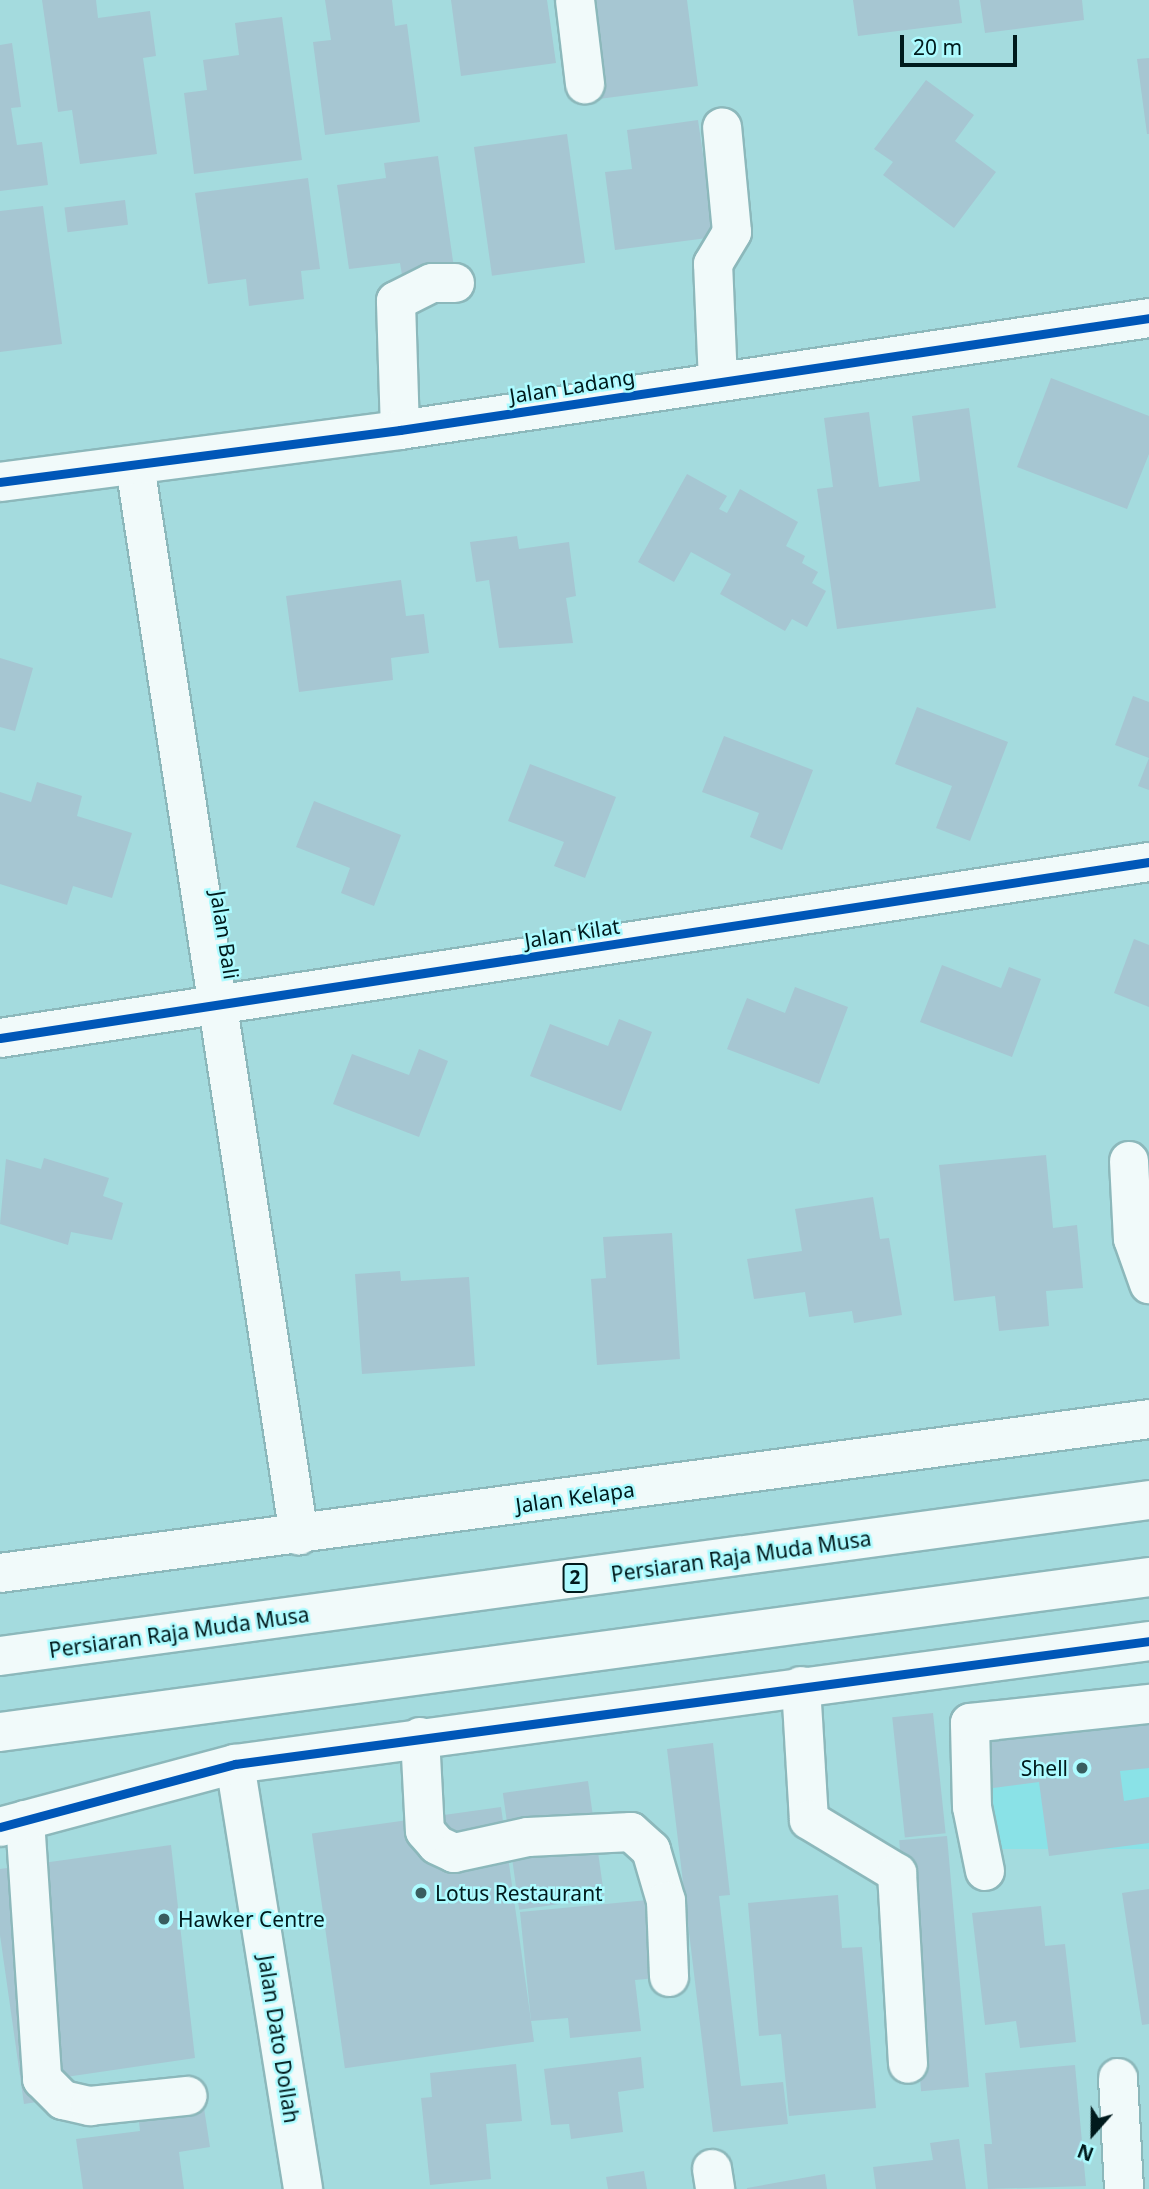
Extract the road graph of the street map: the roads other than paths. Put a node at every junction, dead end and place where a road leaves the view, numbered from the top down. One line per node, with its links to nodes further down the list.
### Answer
1 (575, 0): 2 (main road)
2 (584, 83)
3 (722, 127): 6 (main road)
4 (455, 283): 7 (main road)
5 (1149, 318): 6 (main road, Jalan Ladang)
6 (718, 382): 7 (main road, Jalan Ladang)
7 (400, 430): 8 (main road, Jalan Ladang)
8 (135, 466): 9 (main road, Jalan Ladang); 11 (main road, Jalan Bali)
9 (0, 482)
10 (1149, 862): 11 (main road, Jalan Kilat)
11 (218, 1005): 12 (main road, Jalan Kilat); 17 (main road, Jalan Bali)
12 (0, 1038)
13 (1129, 1161): 14 (main road)
14 (1149, 1284)
15 (1149, 1419): 17 (main road, Jalan Kelapa)
16 (1149, 1500): 21 (main road, Persiaran Raja Muda Musa / 2)
17 (299, 1535): 18 (main road, Jalan Kelapa)
18 (0, 1573)
19 (1149, 1577): 26 (main road)
20 (1149, 1641): 22 (main road)
21 (0, 1656)
22 (965, 1668): 23 (main road); 25 (main road)
23 (801, 1686): 27 (main road); 32 (main road)
24 (1149, 1704): 25 (main road)
25 (970, 1723): 30 (main road)
26 (0, 1732)
27 (420, 1737): 28 (main road); 31 (main road)
28 (235, 1764): 29 (main road); 35 (main road, Jalan Dato Dollah)
29 (13, 1823): 34 (main road)
30 (985, 1871)
31 (669, 1977)
32 (908, 2064)
33 (1118, 2078): 36 (main road)
34 (187, 2096)
35 (303, 2189)
36 (1124, 2189)

